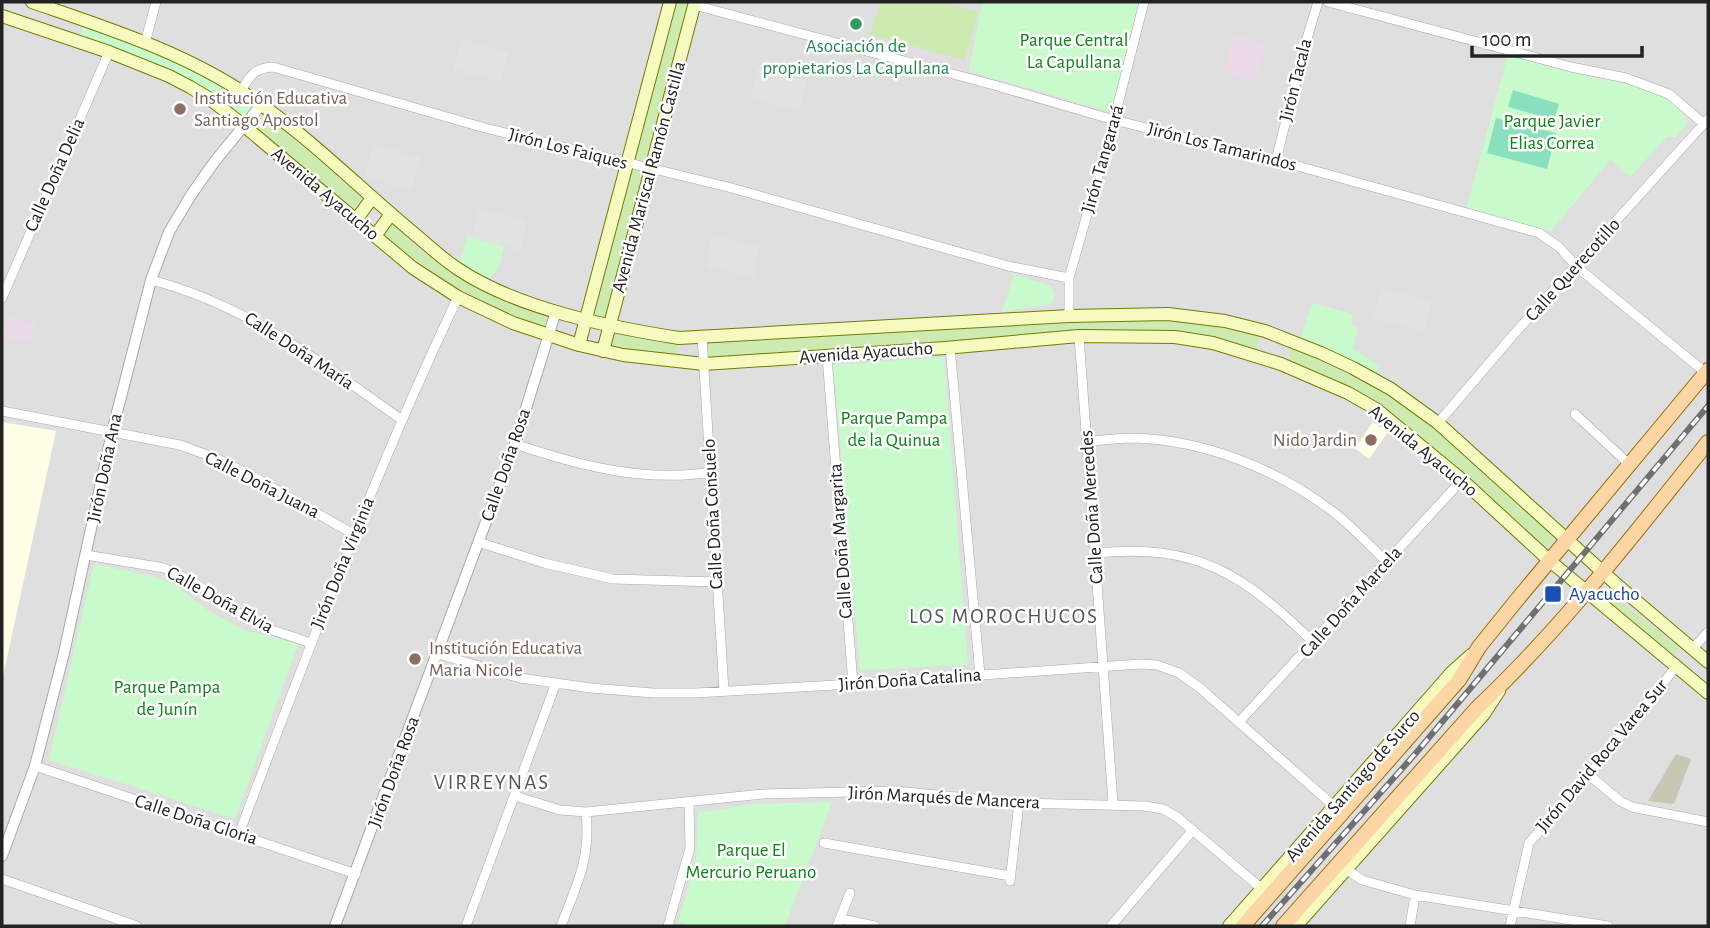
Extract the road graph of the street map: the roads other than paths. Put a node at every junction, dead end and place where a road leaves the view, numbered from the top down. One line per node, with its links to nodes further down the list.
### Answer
1 (32, 2): 8 (main road, Avenida Ayacucho)
2 (156, 2): 12 (street)
3 (670, 2): 20 (main road, Avenida Mariscal Ramón Castilla)
4 (1144, 2): 16 (street, Jirón Tangarará)
5 (1318, 2): 19 (street, Jirón Tacala)
6 (1328, 2): 17 (street)
7 (694, 4): 16 (street, Jirón Los Tamarindos); 21 (main road, Avenida Mariscal Ramón Castilla)
8 (54, 6): 9 (main road); 10 (main road, Avenida Ayacucho)
9 (2, 13): 11 (main road, Avenida Ayacucho)
10 (80, 18): 11 (main road); 12 (main road, Avenida Ayacucho)
11 (74, 40): 13 (main road, Avenida Ayacucho)
12 (145, 43): 14 (main road, Avenida Ayacucho)
13 (109, 52): 18 (main road, Avenida Ayacucho); 30 (street, Calle Doña Delia)
14 (241, 91): 15 (main road, Avenida Ayacucho); 20 (street, Jirón Los Faiques)
15 (261, 105): 18 (street, Jirón Doña Ana); 22 (main road, Avenida Ayacucho)
16 (1114, 120): 19 (street, Jirón Los Tamarindos); 27 (street, Jirón Tangarará)
17 (1706, 122): 26 (street, Calle Querecotillo)
18 (243, 125): 24 (main road, Avenida Ayacucho); 28 (street, Jirón Doña Ana)
19 (1276, 159): 26 (street, Jirón Los Tamarindos)
20 (626, 163): 21 (street, Jirón Los Faiques); 33 (main road, Avenida Mariscal Ramón Castilla)
21 (652, 169): 27 (street, Jirón Los Faiques); 34 (main road, Avenida Mariscal Ramón Castilla)
22 (372, 198): 23 (main road, Avenida Ayacucho); 24 (main road)
23 (391, 215): 25 (main road); 31 (main road, Avenida Ayacucho)
24 (356, 220): 25 (main road, Avenida Ayacucho)
25 (375, 236): 29 (main road, Avenida Ayacucho)
26 (1577, 267): 49 (street, Jirón Los Tamarindos); 53 (street, Calle Querecotillo)
27 (1069, 278): 32 (street, Jirón Tangarará)
28 (150, 281): 52 (street, Calle Doña María); 54 (street, Jirón Doña Ana)
29 (458, 297): 36 (main road, Avenida Ayacucho); 52 (street, Jirón Doña Virginia)
30 (2, 298)
31 (556, 311): 33 (main road, Avenida Ayacucho); 36 (street, Calle Doña Rosa)
32 (1069, 316): 35 (main road, Avenida Ayacucho); 38 (main road, Avenida Ayacucho)
33 (585, 319): 34 (main road, Avenida Ayacucho); 41 (main road, Avenida Mariscal Ramón Castilla)
34 (610, 326): 39 (main road, Avenida Ayacucho); 43 (main road, Avenida Mariscal Ramón Castilla)
35 (1265, 331): 40 (main road, Avenida Ayacucho); 44 (main road)
36 (549, 336): 41 (main road, Avenida Ayacucho); 57 (street, Calle Doña Rosa)
37 (1079, 336): 42 (main road, Avenida Ayacucho); 44 (main road, Avenida Ayacucho); 55 (street, Calle Doña Mercedes)
38 (702, 337): 39 (main road, Avenida Ayacucho); 47 (street, Calle Doña Consuelo)
39 (679, 338): 46 (main road)
40 (1289, 340): 48 (main road); 53 (main road, Avenida Ayacucho)
41 (579, 345): 43 (main road, Avenida Ayacucho)
42 (950, 347): 45 (main road, Avenida Ayacucho); 81 (street)
43 (603, 351): 46 (main road, Avenida Ayacucho)
44 (1258, 355): 48 (main road, Avenida Ayacucho)
45 (827, 356): 47 (main road, Avenida Ayacucho); 84 (street, Calle Doña Margarita)
46 (678, 362): 47 (main road, Avenida Ayacucho)
47 (704, 364): 59 (street, Calle Doña Consuelo)
48 (1281, 364): 60 (main road, Avenida Ayacucho)
49 (1707, 372): 58 (main road, Avenida Santiago de Surco)
50 (2, 411): 54 (street, Calle Doña Juana)
51 (1575, 415): 58 (street)
52 (402, 420): 61 (street, Jirón Doña Virginia)
53 (1438, 423): 62 (main road, Avenida Ayacucho)
54 (112, 432): 61 (street, Calle Doña Juana); 65 (street, Jirón Doña Ana)
55 (1086, 442): 64 (street, Calle Doña Mercedes); 67 (street)
56 (1708, 442): 68 (main road, Avenida Santiago de Surco)
57 (514, 444): 59 (street); 63 (street, Calle Doña Rosa)
58 (1629, 464): 62 (main road, Avenida Santiago de Surco)
59 (711, 472): 69 (street, Calle Doña Consuelo)
60 (1462, 480): 66 (main road, Avenida Ayacucho); 67 (street, Calle Doña Marcela)
61 (354, 534): 73 (street, Jirón Doña Virginia)
62 (1568, 540): 66 (main road, Avenida Santiago de Surco); 68 (main road, Avenida Ayacucho)
63 (478, 542): 69 (street); 71 (street, Calle Doña Rosa)
64 (1095, 553): 74 (street); 79 (street, Calle Doña Mercedes)
65 (86, 555): 73 (street, Calle Doña Elvia); 88 (street, Jirón Doña Ana)
66 (1550, 561): 70 (main road, Avenida Ayacucho); 75 (main road, Avenida Santiago de Surco)
67 (1387, 562): 74 (street, Calle Doña Marcela)
68 (1602, 571): 70 (main road, Avenida Santiago de Surco); 76 (main road, Avenida Ayacucho)
69 (717, 582): 85 (street, Calle Doña Consuelo)
70 (1586, 592): 80 (main road, Avenida Ayacucho); 82 (main road, Avenida Santiago de Surco)
71 (450, 617): 77 (street, Jirón Doña Rosa)
72 (1708, 632): 76 (street)
73 (311, 643): 98 (street, Jirón Doña Virginia)
74 (1314, 643): 87 (street, Calle Doña Marcela)
75 (1479, 647): 94 (main road, Avenida Santiago de Surco); 117 (main road, Avenida Santiago de Surco)
76 (1692, 649): 78 (main road, Avenida Ayacucho)
77 (438, 654): 83 (street, Jirón Doña Catalina); 102 (street, Jirón Doña Rosa)
78 (1708, 662)
79 (1105, 666): 81 (street, Jirón Doña Catalina); 87 (street, Jirón Doña Catalina); 93 (street, Calle Doña Mercedes)
80 (1676, 667): 86 (main road, Avenida Ayacucho); 89 (street, Jirón David Roca Varea Sur)
81 (980, 675): 84 (street, Jirón Doña Catalina)
82 (1507, 680): 101 (main road, Avenida Santiago de Surco); 118 (main road, Avenida Santiago de Surco)
83 (556, 683): 85 (street, Jirón Doña Catalina); 90 (street)
84 (853, 684): 85 (street, Jirón Doña Catalina)
85 (723, 691)
86 (1708, 693)
87 (1240, 722): 94 (street, Jirón Doña Catalina)
88 (35, 766): 98 (street, Calle Doña Gloria); 100 (street, Jirón Doña Ana)
89 (1589, 775): 96 (street); 107 (street, Jirón David Roca Varea Sur)
90 (515, 796): 95 (street, Jirón Marqués de Mancera); 111 (street)
91 (689, 803): 92 (street, Jirón Marqués de Mancera); 95 (street, Jirón Marqués de Mancera); 113 (street)
92 (1019, 803): 93 (street, Jirón Marqués de Mancera); 99 (street)
93 (1113, 803): 97 (street, Jirón Marqués de Mancera)
94 (1335, 807): 104 (main road, Avenida Santiago de Surco)
95 (586, 812): 112 (street)
96 (1708, 822)
97 (1193, 830): 104 (street, Jirón Marqués de Mancera); 115 (street)
98 (239, 834): 102 (street, Calle Doña Gloria)
99 (824, 843)
100 (2, 856)
101 (1346, 869): 106 (street); 119 (main road, Avenida Santiago de Surco)
102 (356, 874): 110 (street, Jirón Doña Rosa)
103 (2, 879): 109 (street)
104 (1262, 889): 116 (main road, Avenida Santiago de Surco)
105 (850, 893): 108 (street)
106 (1415, 895): 107 (street); 120 (street)
107 (1512, 911): 121 (street, Jirón David Roca Varea Sur); 122 (street)
108 (839, 923): 114 (street)
109 (137, 926)
110 (335, 926)
111 (466, 926)
112 (561, 926)
113 (668, 926)
114 (875, 926)
115 (1111, 926)
116 (1229, 926)
117 (1243, 926)
118 (1283, 926)
119 (1296, 926)
120 (1410, 926)
121 (1510, 926)
122 (1608, 926)

